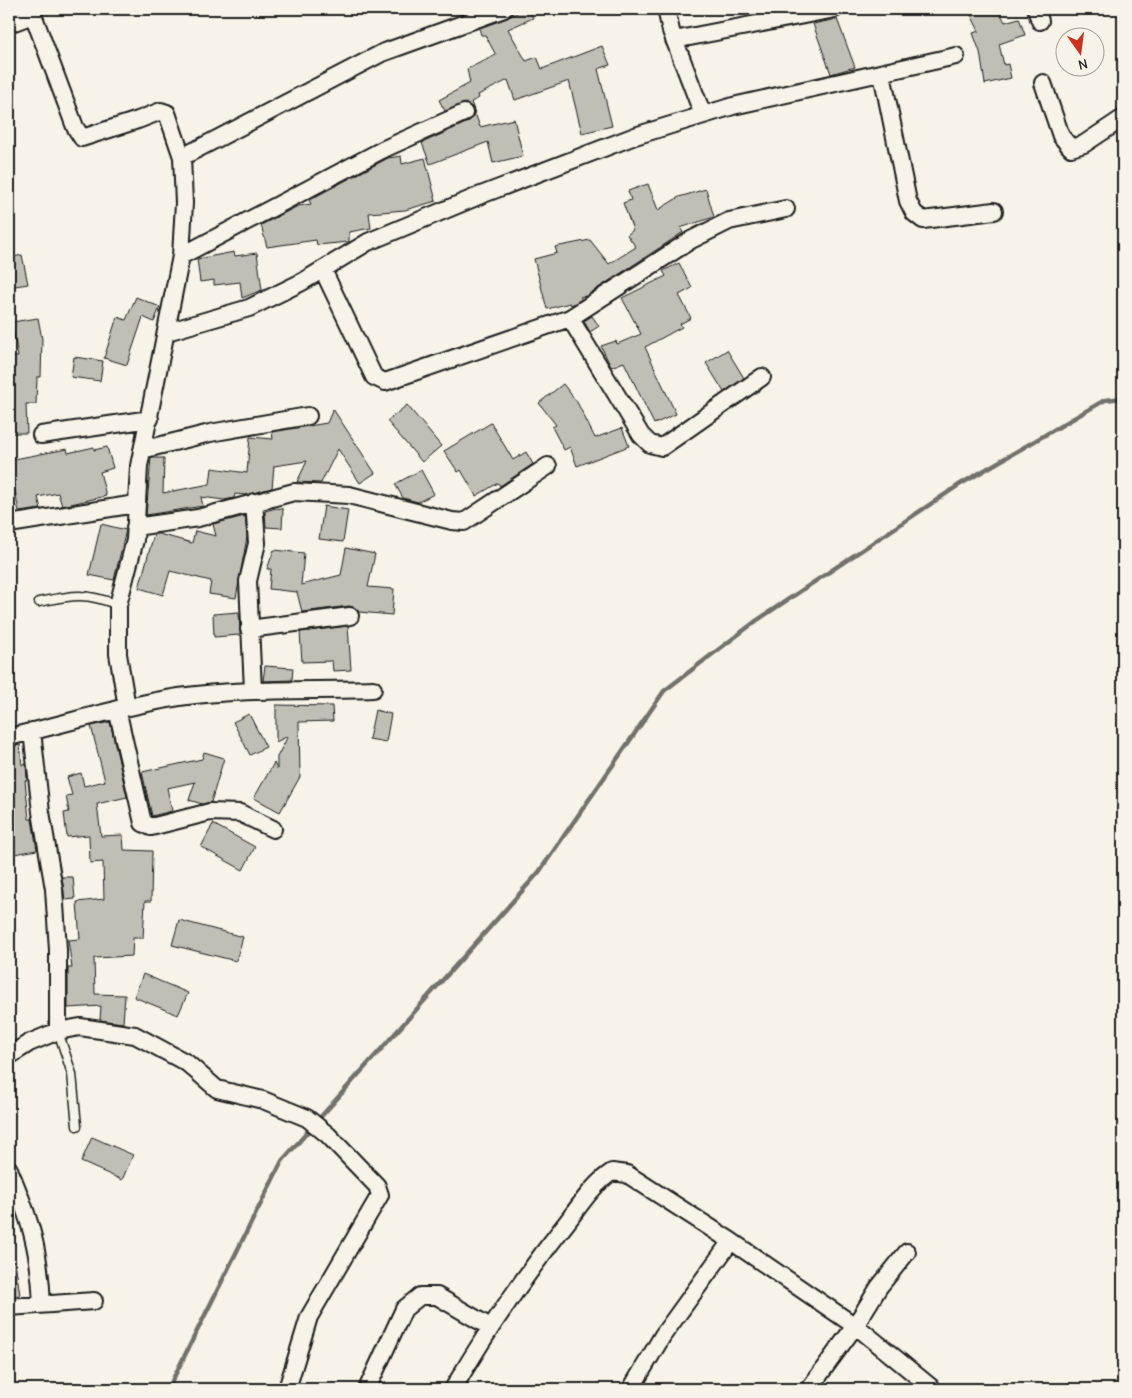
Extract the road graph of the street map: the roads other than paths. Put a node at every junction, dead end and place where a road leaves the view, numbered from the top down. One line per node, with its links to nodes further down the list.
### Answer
1 (504, 9): 13 (street)
2 (666, 9): 6 (street)
3 (835, 9): 6 (street)
4 (32, 12): 5 (street); 13 (street)
5 (9, 24)
6 (674, 40): 11 (street)
7 (956, 56): 8 (street)
8 (882, 74): 11 (street); 15 (street)
9 (1043, 83): 12 (street)
10 (464, 113): 16 (street)
11 (702, 115): 17 (street)
12 (1123, 118)
13 (182, 157): 16 (street)
14 (786, 209): 18 (street)
15 (994, 212)
16 (181, 256): 19 (street)
17 (323, 270): 18 (street); 19 (street)
18 (570, 318): 20 (street)
19 (167, 332): 22 (street)
20 (762, 377)
21 (308, 416): 24 (street)
22 (150, 419): 23 (street); 24 (street)
23 (41, 435)
24 (142, 450): 27 (street)
25 (548, 466): 26 (street)
26 (254, 502): 29 (street); 33 (street)
27 (136, 504): 28 (street); 29 (street)
28 (9, 524)
29 (135, 527): 31 (street)
30 (40, 602): 31 (lane)
31 (118, 605): 36 (street)
32 (350, 616): 33 (street)
33 (249, 629): 35 (street)
34 (373, 689): 35 (street)
35 (253, 690): 36 (street)
36 (122, 708): 37 (street); 39 (street)
37 (32, 731): 38 (street); 40 (street)
38 (9, 737)
39 (273, 829)
40 (58, 1031): 41 (street); 42 (lane); 51 (street)
41 (9, 1056)
42 (76, 1126)
43 (9, 1169): 47 (street)
44 (731, 1240): 49 (street); 50 (street); 54 (street)
45 (907, 1252): 49 (street)
46 (94, 1301): 47 (street)
47 (42, 1305): 48 (street)
48 (9, 1307)
49 (855, 1326): 55 (street); 56 (street)
50 (490, 1327): 52 (street); 53 (street)
51 (287, 1389)
52 (367, 1389)
53 (453, 1389)
54 (632, 1389)
55 (809, 1389)
56 (933, 1389)

